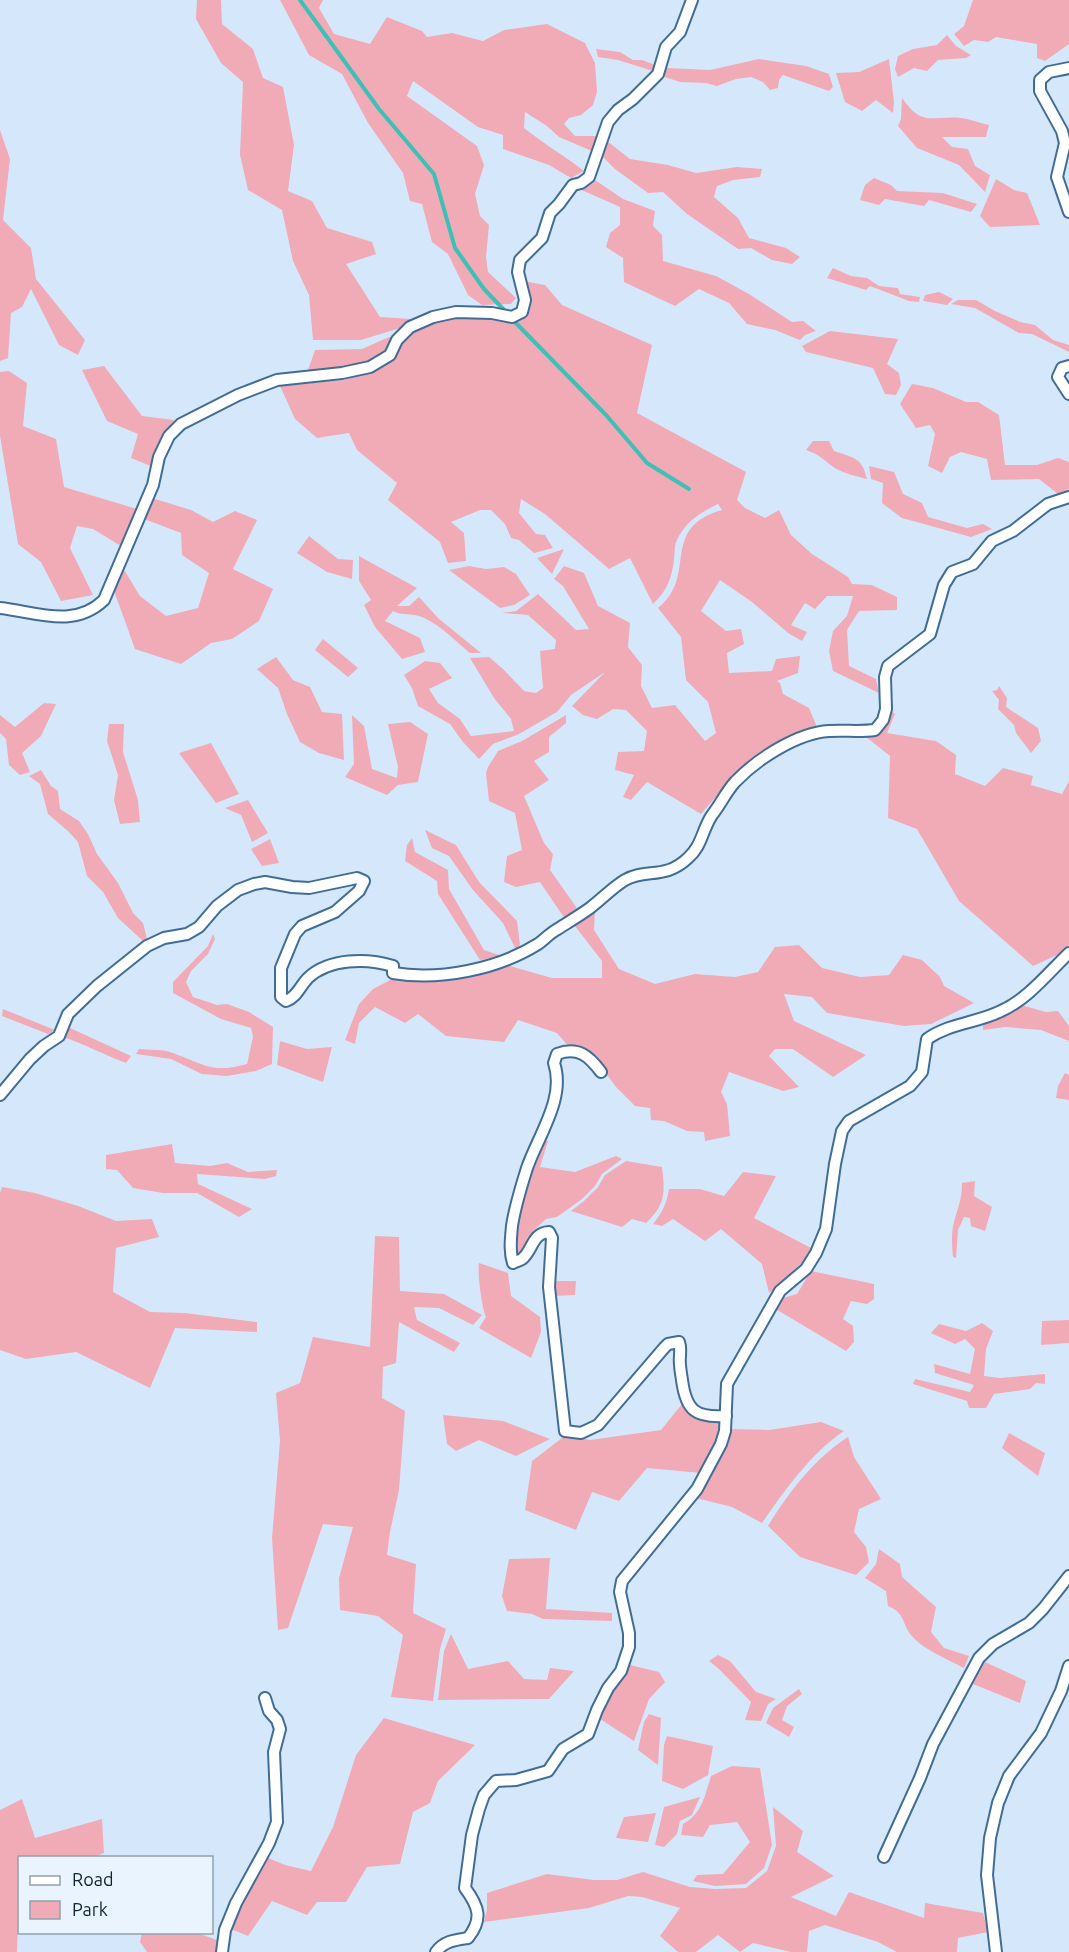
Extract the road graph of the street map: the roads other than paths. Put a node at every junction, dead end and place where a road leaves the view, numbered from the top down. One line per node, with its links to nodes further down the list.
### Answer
1 (692, 0): 7 (street)
2 (1069, 68): 3 (street)
3 (1069, 212)
4 (1069, 366): 5 (street)
5 (1069, 394)
6 (1069, 497): 10 (street)
7 (0, 608)
8 (1069, 954): 11 (street)
9 (601, 1072): 11 (street)
10 (0, 1095)
11 (726, 1416): 17 (street)
12 (1069, 1576): 15 (street)
13 (1069, 1666): 18 (street)
14 (265, 1698): 16 (street)
15 (884, 1857)
16 (222, 1952)
17 (436, 1952)
18 (996, 1952)

